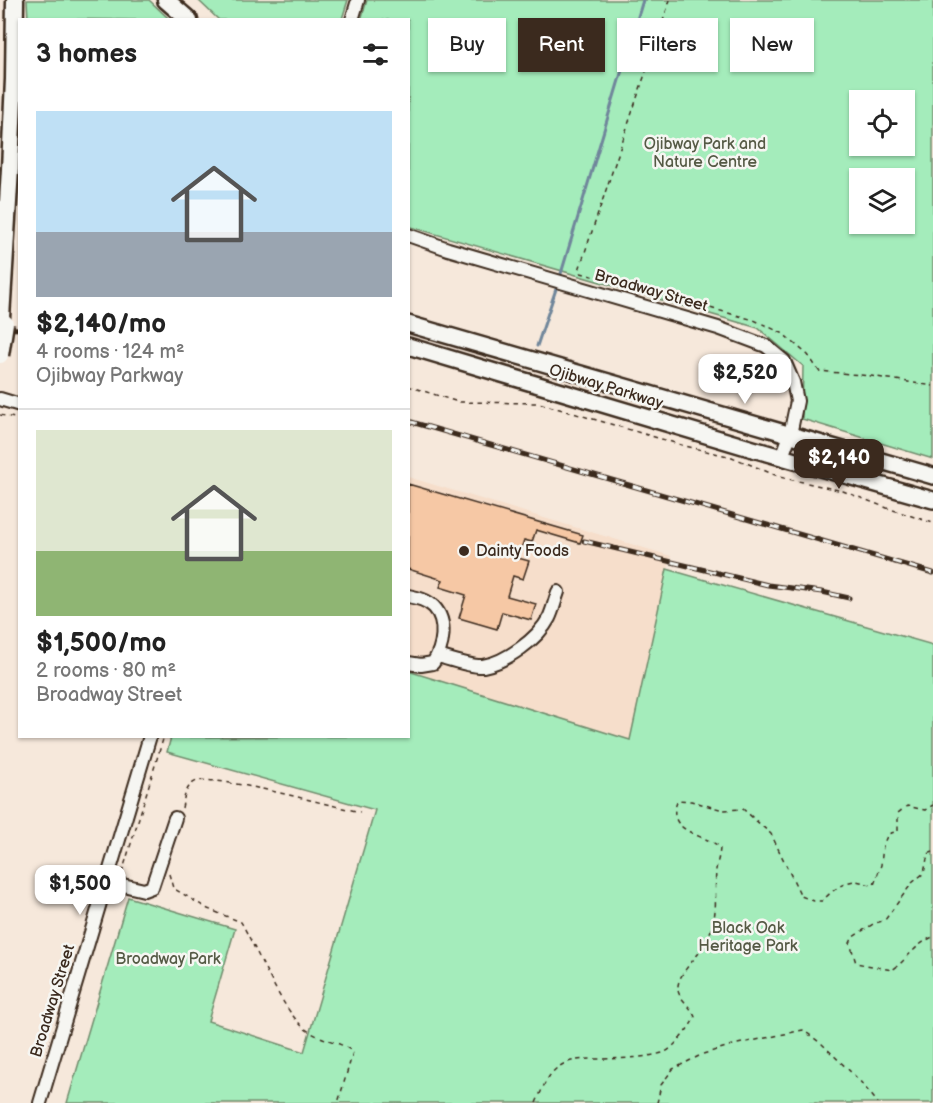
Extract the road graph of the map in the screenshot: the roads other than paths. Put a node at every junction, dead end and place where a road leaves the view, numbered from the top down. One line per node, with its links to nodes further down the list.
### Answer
1 (15, 0): 13 (highway, bridge)
2 (166, 0): 4 (highway)
3 (358, 0): 5 (street)
4 (187, 18)
5 (353, 18)
6 (0, 204): 7 (main road)
7 (18, 210)
8 (0, 223): 9 (main road)
9 (18, 229)
10 (18, 230): 15 (highway, bridge)
11 (410, 236): 18 (street, Broadway Street)
12 (410, 325): 18 (main road, Ojibway Parkway)
13 (0, 334)
14 (410, 347): 19 (main road, Ojibway Parkway)
15 (0, 355)
16 (0, 399): 17 (street)
17 (18, 404)
18 (790, 435): 19 (street, Broadway Street); 20 (main road, Ojibway Parkway)
19 (782, 457): 21 (main road, Ojibway Parkway)
20 (933, 476)
21 (933, 500)
22 (558, 592): 24 (street)
23 (410, 596): 24 (street)
24 (438, 656): 25 (street)
25 (410, 663)
26 (149, 738): 28 (street, Broadway Street)
27 (178, 813): 28 (street)
28 (113, 883): 29 (street, Broadway Street)
29 (40, 1103)

